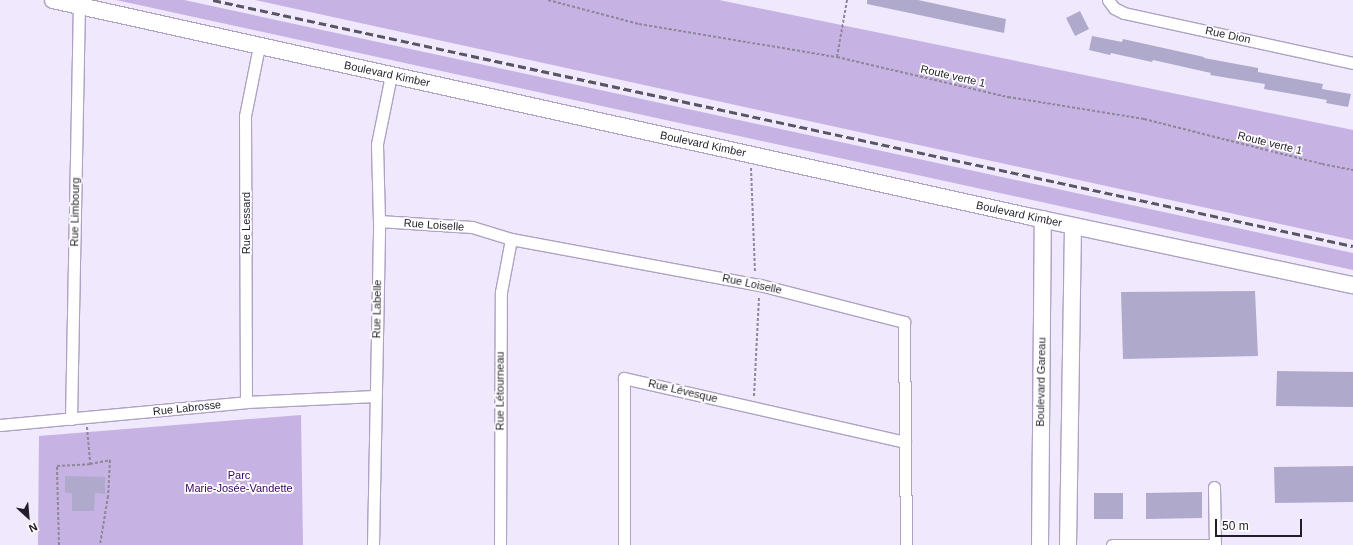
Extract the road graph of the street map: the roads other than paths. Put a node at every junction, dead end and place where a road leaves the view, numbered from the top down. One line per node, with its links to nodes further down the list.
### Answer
1 (53, 0): 3 (street, Boulevard Kimber)
2 (1108, 0): 5 (street, Rue Dion)
3 (79, 6): 4 (street, Boulevard Kimber); 14 (street, Rue Limbourg)
4 (258, 46): 6 (street, Boulevard Kimber); 13 (street, Rue Lessard)
5 (1353, 63)
6 (391, 75): 7 (street, Boulevard Kimber); 8 (street, Rue Labelle)
7 (1043, 219): 9 (street, Boulevard Kimber); 22 (street, Boulevard Gareau)
8 (379, 221): 10 (street, Rue Loiselle); 12 (street, Rue Labelle)
9 (1073, 226): 11 (street, Boulevard Kimber); 23 (street)
10 (511, 239): 16 (street, Rue Loiselle); 19 (street, Rue Létourneau)
11 (1353, 285)
12 (375, 396): 13 (street, Rue Labrosse); 18 (street, Rue Labelle)
13 (246, 402): 14 (street, Rue Labrosse)
14 (72, 419): 15 (street, Rue Labrosse)
15 (0, 425)
16 (905, 442): 20 (street, Rue Lévesque); 21 (street, Rue Loiselle)
17 (1214, 487): 25 (street)
18 (373, 545)
19 (500, 545)
20 (624, 545)
21 (906, 545)
22 (1040, 545)
23 (1068, 545)
24 (1112, 545): 25 (street)
25 (1215, 545)

